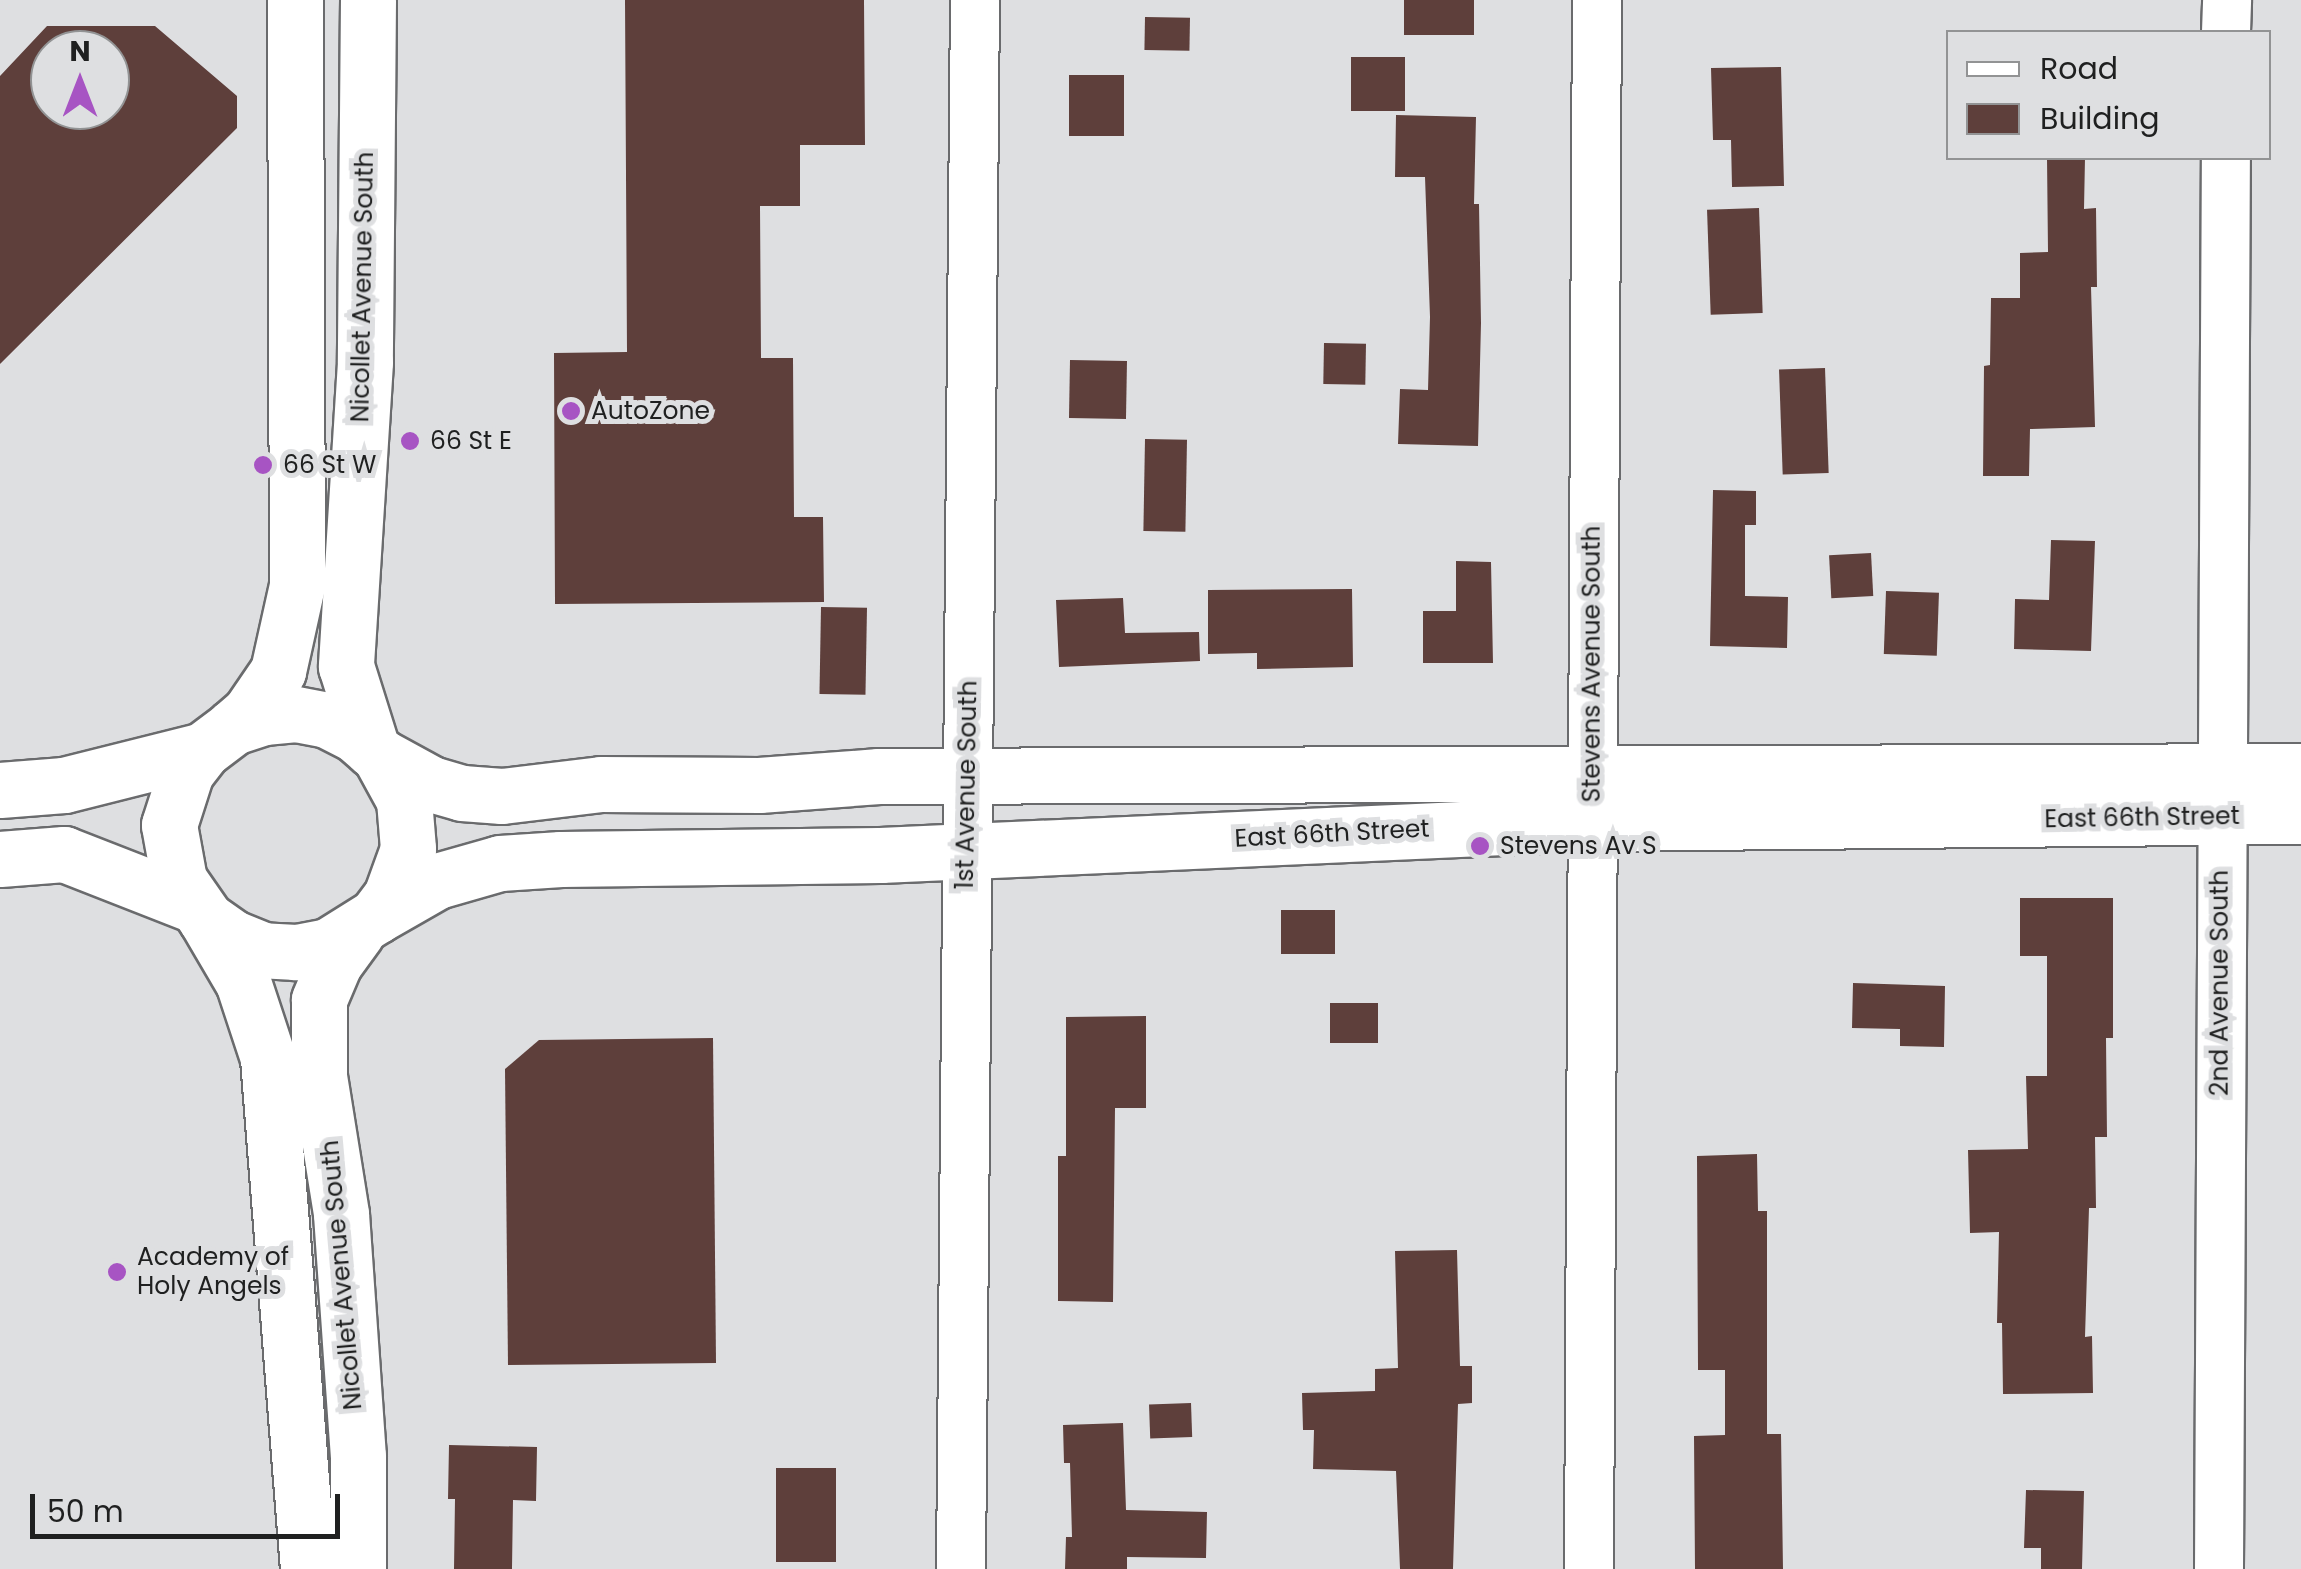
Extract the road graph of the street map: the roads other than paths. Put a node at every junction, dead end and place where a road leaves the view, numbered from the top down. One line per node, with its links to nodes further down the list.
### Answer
1 (296, 0): 7 (main road)
2 (368, 0): 8 (main road, Nicollet Avenue South)
3 (975, 0): 13 (street, 1st Avenue South)
4 (1597, 0): 16 (street, Stevens Avenue South)
5 (2226, 0): 6 (street)
6 (2226, 30)
7 (296, 120): 8 (main road); 10 (main road)
8 (367, 124): 11 (main road, Nicollet Avenue South)
9 (2226, 160): 15 (street, 2nd Avenue South)
10 (218, 739): 11 (main road); 14 (main road); 20 (main road)
11 (376, 752): 13 (main road, East 66th Street); 21 (main road)
12 (2301, 771): 15 (main road, East 66th Street)
13 (966, 776): 16 (main road, East 66th Street); 18 (street, 1st Avenue South)
14 (0, 790)
15 (2221, 793): 16 (main road, East 66th Street); 17 (main road, East 66th Street); 26 (street, 2nd Avenue South)
16 (1591, 797): 18 (main road, East 66th Street); 25 (street, Stevens Avenue South)
17 (2301, 816)
18 (968, 850): 21 (main road, East 66th Street); 24 (street, 1st Avenue South)
19 (0, 859): 20 (main road)
20 (199, 912): 21 (main road); 22 (main road)
21 (367, 924): 23 (main road, Nicollet Avenue South)
22 (308, 1569)
23 (358, 1569)
24 (961, 1569)
25 (1589, 1569)
26 (2220, 1569)

